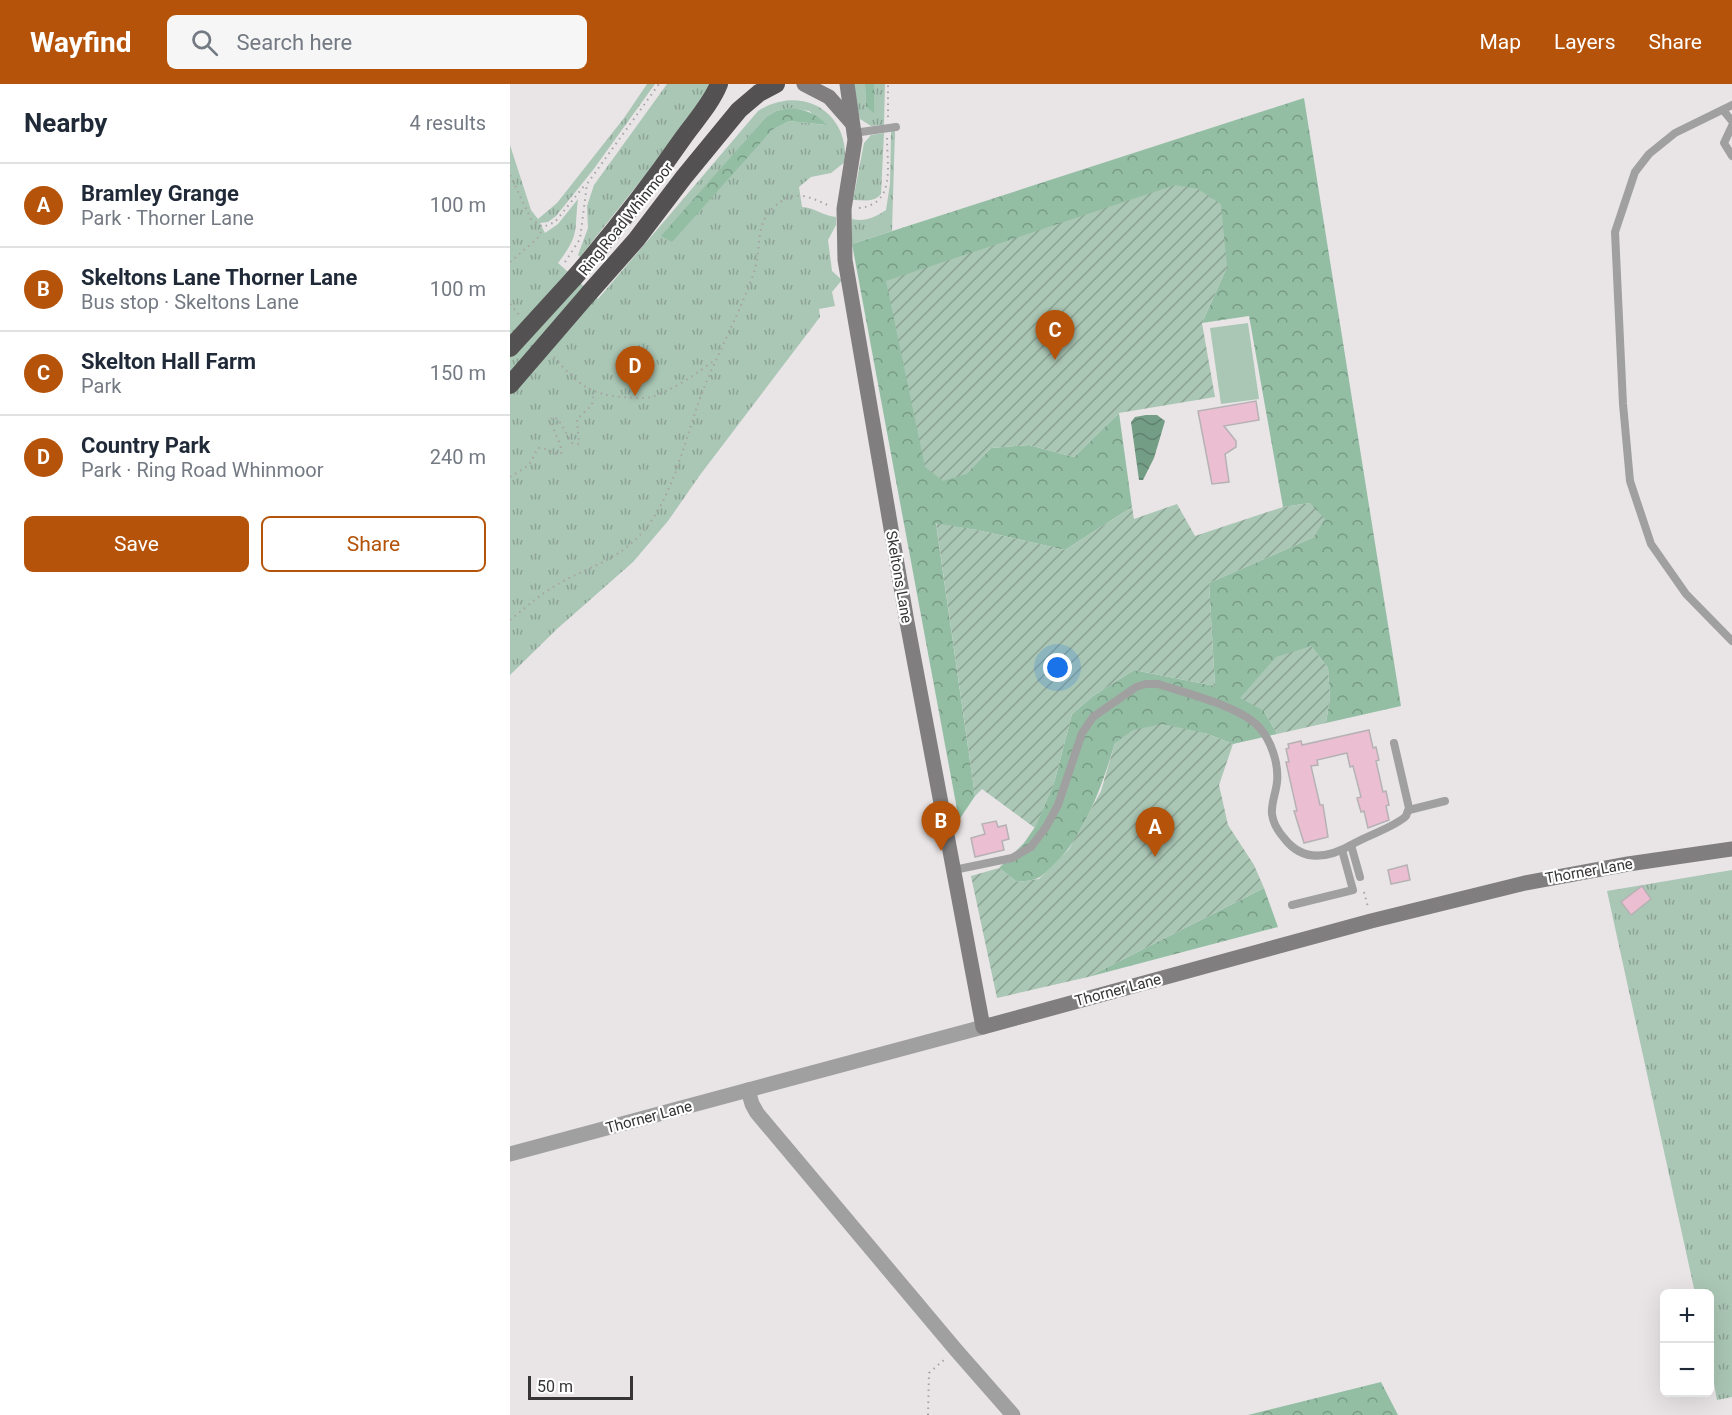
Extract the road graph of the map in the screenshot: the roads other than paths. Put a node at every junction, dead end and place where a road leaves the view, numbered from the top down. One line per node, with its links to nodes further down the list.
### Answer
1 (718, 84): 12 (highway, Ring Road Whinmoor, bridge)
2 (776, 84): 13 (highway, Ring Road Whinmoor, bridge)
3 (804, 84): 10 (street)
4 (847, 84): 10 (street, Skeltons Lane)
5 (1732, 105): 6 (lane)
6 (1723, 110): 7 (lane); 14 (lane)
7 (1732, 121)
8 (1732, 126): 11 (lane)
9 (891, 128): 10 (lane)
10 (854, 129): 21 (street, Skeltons Lane)
11 (1732, 156)
12 (510, 348)
13 (510, 385)
14 (1732, 641)
15 (1394, 743): 17 (lane)
16 (1445, 801): 17 (lane)
17 (1409, 810): 18 (lane)
18 (1351, 845): 20 (lane); 22 (lane)
19 (1732, 849): 24 (street, Thorner Lane)
20 (1342, 850): 21 (lane); 23 (lane)
21 (954, 870): 24 (street, Skeltons Lane)
22 (1360, 877)
23 (1292, 905)
24 (983, 1027): 25 (street, Thorner Lane)
25 (748, 1090): 26 (street, Thorner Lane); 27 (street)
26 (510, 1154)
27 (1013, 1415)

